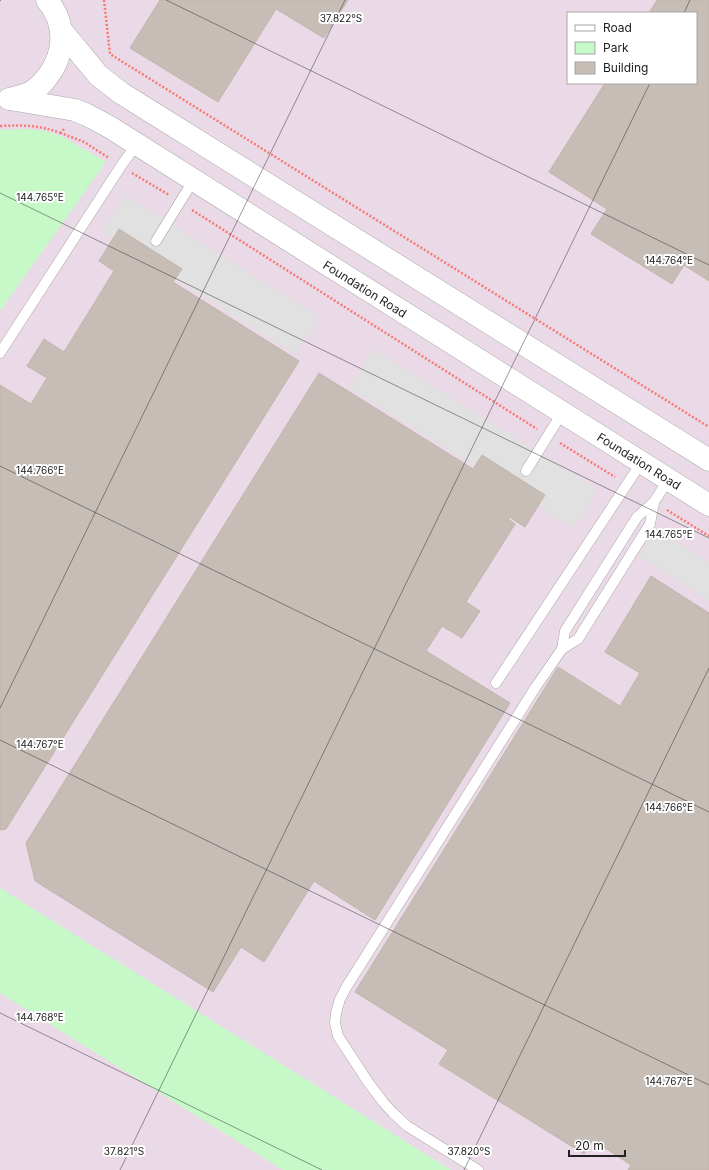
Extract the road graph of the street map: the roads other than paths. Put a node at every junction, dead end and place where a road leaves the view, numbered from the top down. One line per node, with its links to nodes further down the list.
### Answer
1 (47, 0): 2 (street)
2 (61, 30): 3 (street); 9 (street)
3 (5, 99): 4 (street, Foundation Road)
4 (136, 144): 5 (street, Foundation Road); 7 (lane)
5 (193, 181): 6 (lane); 8 (street, Foundation Road)
6 (156, 241)
7 (0, 353)
8 (562, 413): 10 (street, Foundation Road); 11 (lane)
9 (709, 460)
10 (641, 463): 12 (street, Foundation Road); 16 (lane)
11 (526, 471)
12 (668, 480): 13 (lane); 14 (street, Foundation Road)
13 (654, 502): 15 (lane); 15 (lane)
14 (709, 505)
15 (562, 649): 17 (lane)
16 (496, 683)
17 (478, 1170)

